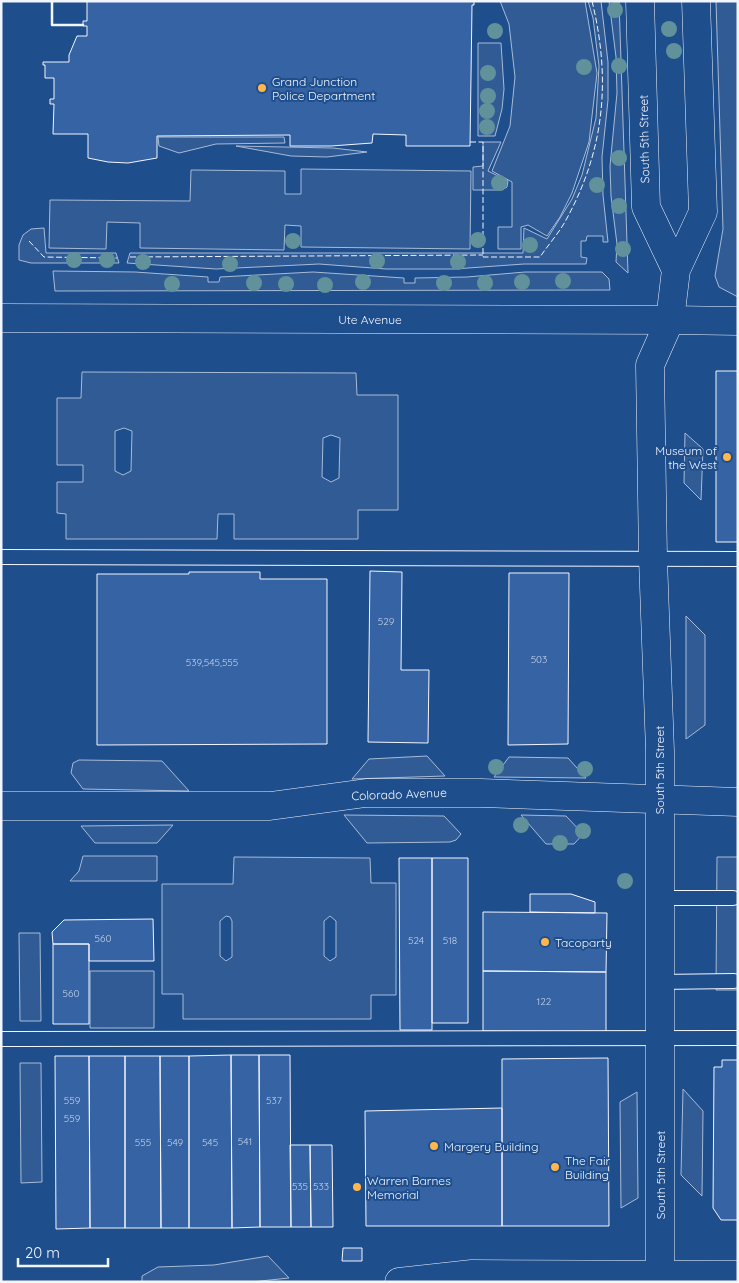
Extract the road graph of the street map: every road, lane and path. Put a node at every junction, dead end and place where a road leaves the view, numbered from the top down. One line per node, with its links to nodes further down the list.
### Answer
1 (640, 1): 3 (main road, South 5th Street)
2 (696, 1): 3 (main road, South 5th Street)
3 (676, 270): 5 (main road, South 5th Street)
4 (1, 318): 5 (main road, Ute Avenue)
5 (670, 320): 6 (main road, Ute Avenue); 8 (main road, South 5th Street)
6 (738, 321)
7 (1, 557): 8 (lane)
8 (653, 559): 9 (lane); 10 (main road, South 5th Street)
9 (738, 559)
10 (659, 800): 11 (main road, Colorado Avenue); 12 (main road, Colorado Avenue); 13 (main road, South 5th Street)
11 (738, 802)
12 (1, 806)
13 (659, 898): 14 (lane); 16 (main road, South 5th Street)
14 (733, 898)
15 (734, 981): 16 (lane)
16 (659, 982): 17 (main road, South 5th Street)
17 (659, 1038): 18 (lane); 19 (lane); 21 (main road, South 5th Street)
18 (738, 1038)
19 (1, 1039)
20 (738, 1275): 21 (main road)
21 (660, 1278): 22 (main road)
22 (399, 1282)

